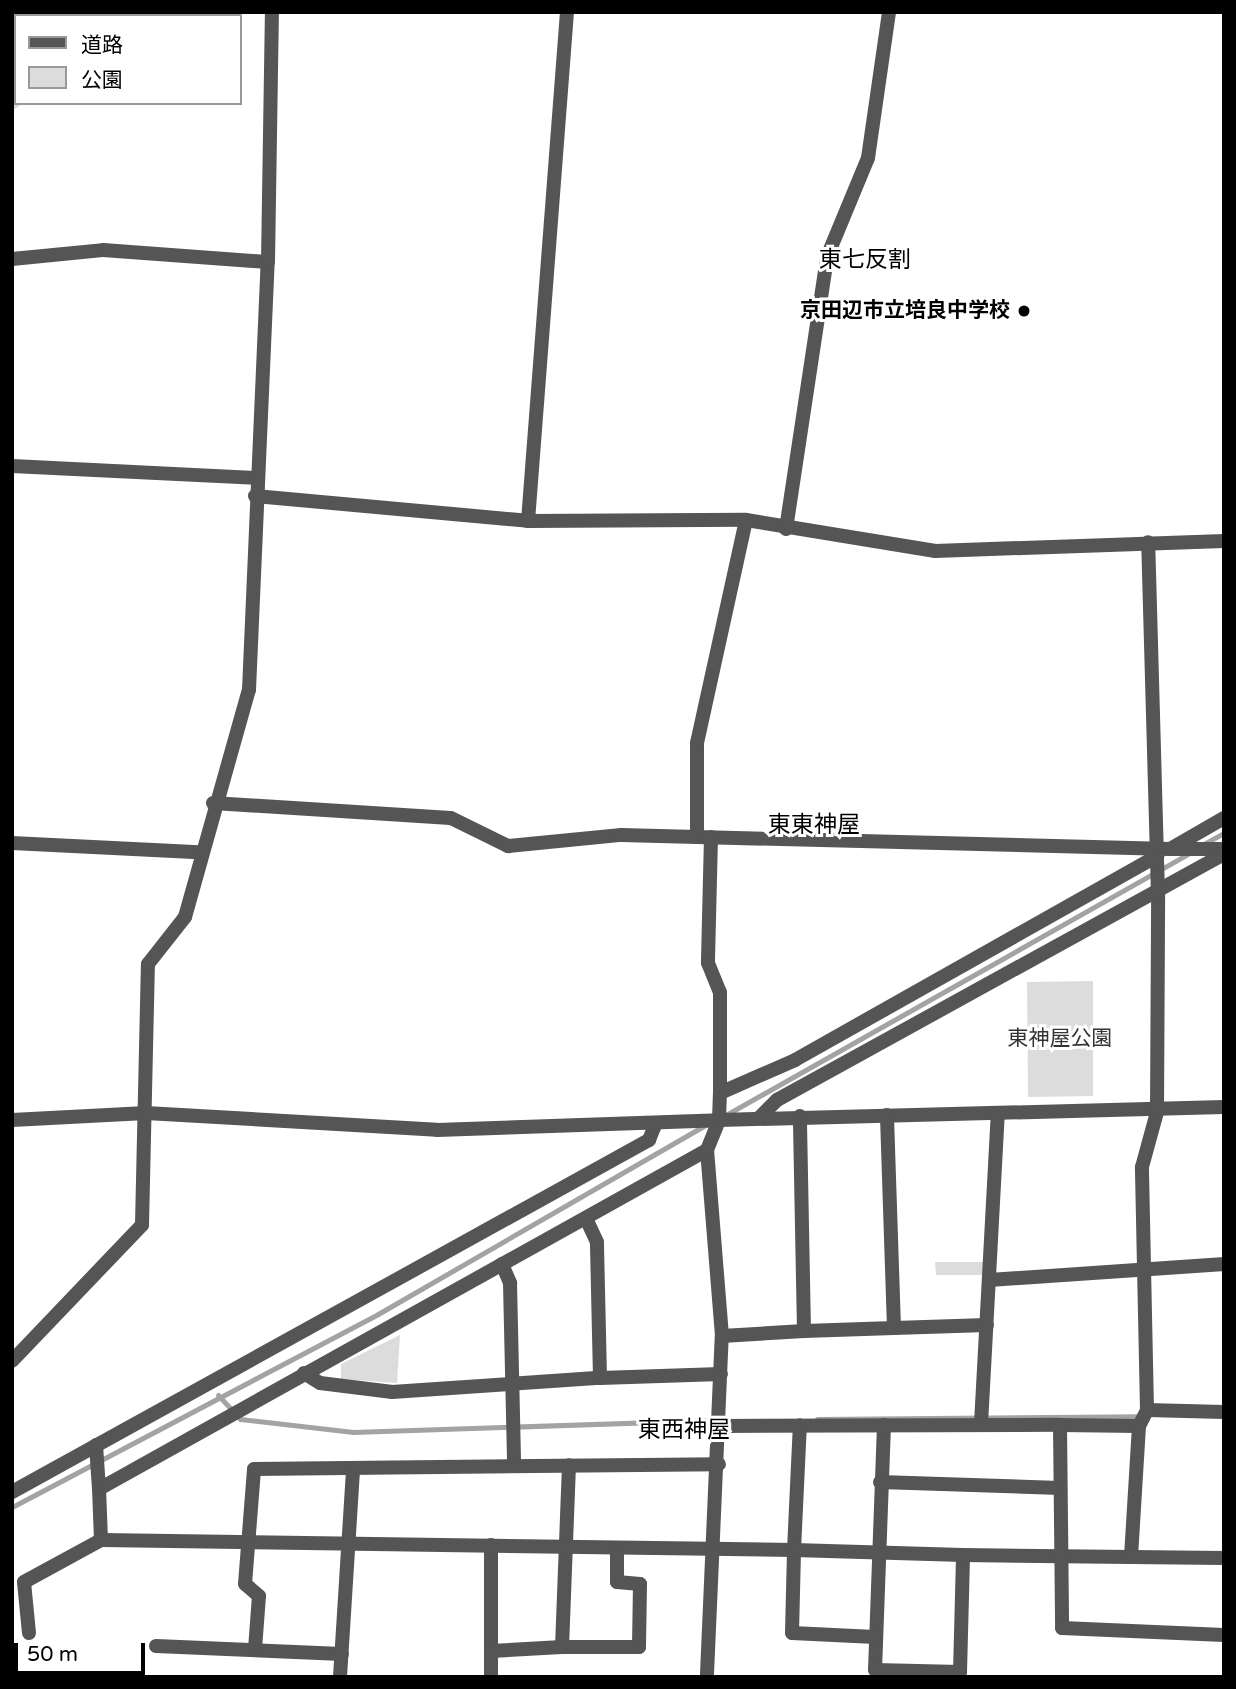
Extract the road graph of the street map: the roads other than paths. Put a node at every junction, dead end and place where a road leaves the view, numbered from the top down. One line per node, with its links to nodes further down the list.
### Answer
1 (272, 12): 5 (street)
2 (567, 12): 10 (street)
3 (889, 12): 11 (street)
4 (12, 259): 5 (street)
5 (268, 262): 7 (street)
6 (12, 466): 7 (street)
7 (255, 478): 8 (street)
8 (255, 496): 10 (street); 14 (street)
9 (746, 520): 10 (street); 11 (street); 16 (street)
10 (528, 521)
11 (786, 529): 13 (street)
12 (1224, 541): 13 (street)
13 (1148, 542): 20 (street)
14 (213, 803): 16 (street); 18 (street)
15 (1224, 818): 20 (street)
16 (704, 837): 20 (street); 22 (street)
17 (12, 843): 18 (street)
18 (199, 852): 25 (street)
19 (1224, 852): 20 (street); 21 (street)
20 (1160, 854): 21 (street); 22 (street)
21 (1158, 892): 24 (street); 29 (street)
22 (720, 1093): 31 (street)
23 (1224, 1107): 24 (street)
24 (1157, 1112): 26 (street); 37 (street)
25 (146, 1113): 30 (street); 32 (street); 43 (street)
26 (998, 1113): 27 (street); 38 (street)
27 (887, 1115): 28 (street); 40 (street)
28 (800, 1116): 29 (street); 41 (street)
29 (760, 1117): 31 (street)
30 (12, 1120)
31 (719, 1120): 32 (street); 33 (street)
32 (656, 1123): 56 (street)
33 (707, 1150): 34 (street); 42 (street)
34 (586, 1218): 35 (street); 46 (street)
35 (502, 1264): 44 (street); 47 (street)
36 (1224, 1264): 37 (street)
37 (1142, 1268): 38 (street); 48 (street)
38 (989, 1280): 39 (street)
39 (987, 1325): 40 (street); 51 (street)
40 (894, 1328): 41 (street)
41 (804, 1331): 42 (street)
42 (722, 1336): 45 (street)
43 (12, 1361)
44 (304, 1373): 47 (street); 63 (street)
45 (721, 1374): 46 (street); 50 (street)
46 (600, 1378): 47 (street)
47 (513, 1384): 58 (street)
48 (1147, 1410): 49 (street); 55 (street)
49 (1224, 1412)
50 (721, 1420): 52 (street); 57 (street)
51 (981, 1424): 53 (street); 54 (street)
52 (800, 1425): 53 (street); 72 (street)
53 (884, 1425): 61 (street)
54 (1060, 1425): 55 (street); 62 (street)
55 (1139, 1426): 76 (street)
56 (96, 1445): 63 (street); 64 (street)
57 (719, 1464): 59 (street); 71 (street)
58 (514, 1465): 59 (street); 60 (street)
59 (569, 1465): 69 (street)
60 (353, 1469): 65 (street); 67 (street)
61 (880, 1482): 62 (street); 73 (street)
62 (1060, 1488): 75 (street)
63 (99, 1489): 66 (street)
64 (12, 1492)
65 (249, 1538): 66 (street); 67 (street); 83 (street)
66 (101, 1540): 78 (street)
67 (348, 1541): 68 (street); 85 (street)
68 (491, 1545): 69 (street); 84 (street)
69 (566, 1547): 70 (street); 82 (street)
70 (617, 1549): 71 (street); 82 (street)
71 (714, 1549): 72 (street); 86 (street)
72 (794, 1550): 73 (street); 80 (street)
73 (876, 1553): 74 (street); 80 (street)
74 (963, 1555): 75 (street); 80 (street)
75 (1061, 1556): 76 (street); 79 (street)
76 (1131, 1558): 77 (street)
77 (1224, 1558)
78 (29, 1633)
79 (1224, 1635)
80 (875, 1637)
81 (156, 1646): 83 (street)
82 (562, 1647): 84 (street)
83 (255, 1649): 85 (street)
84 (491, 1651): 88 (street)
85 (342, 1654): 87 (street)
86 (707, 1674)
87 (340, 1677)
88 (491, 1677)

